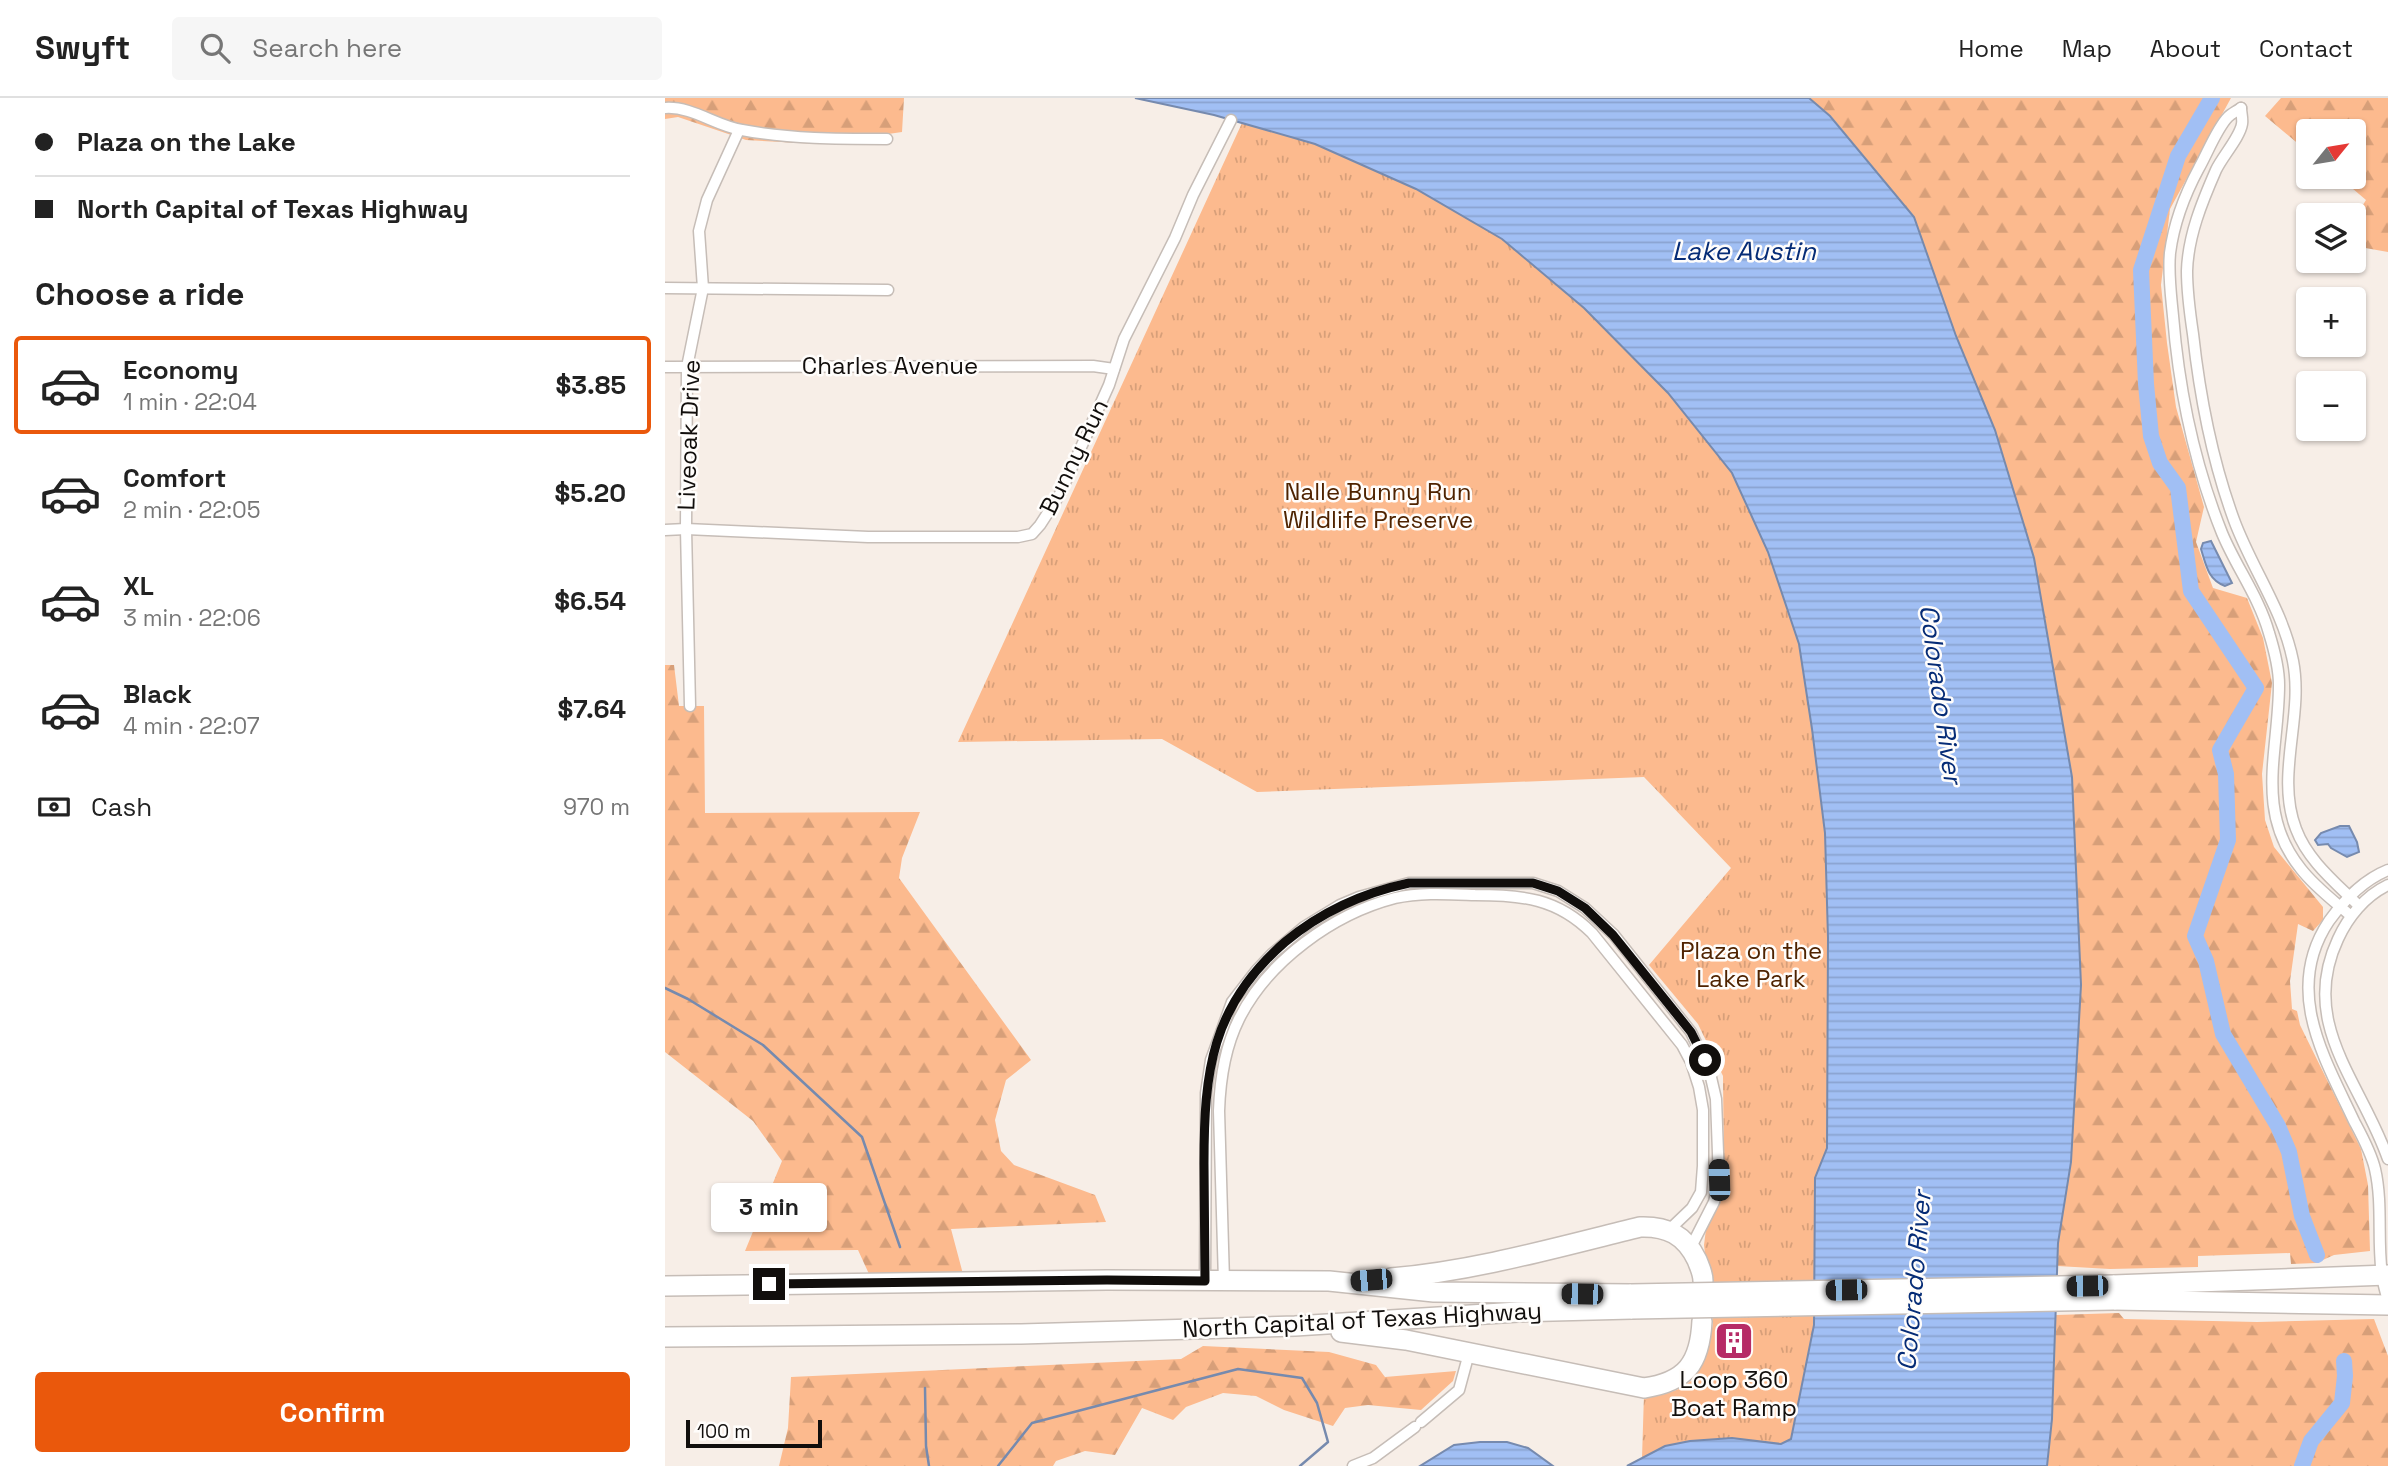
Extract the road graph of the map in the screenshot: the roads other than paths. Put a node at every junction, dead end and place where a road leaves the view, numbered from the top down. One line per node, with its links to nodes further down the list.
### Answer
1 (665, 108): 3 (street)
2 (1231, 120): 10 (street, Bunny Run)
3 (739, 130): 4 (street); 6 (street, Liveoak Drive)
4 (887, 139)
5 (665, 288): 6 (street)
6 (702, 288): 7 (street); 9 (street, Liveoak Drive)
7 (888, 290)
8 (665, 367): 9 (street, Charles Avenue)
9 (687, 367): 10 (street, Charles Avenue); 11 (street, Liveoak Drive)
10 (1114, 369): 11 (street, Bunny Run)
11 (686, 529): 12 (street, Bunny Run); 13 (street, Liveoak Drive)
12 (665, 530)
13 (690, 706)
14 (2388, 870): 17 (street)
15 (2388, 885): 18 (street)
16 (1445, 889): 21 (street); 22 (street); 23 (street); 24 (street)
17 (2349, 896): 18 (street); 19 (street); 19 (street)
18 (2359, 906): 20 (street)
19 (2341, 907): 20 (street); 26 (street)
20 (2351, 916): 25 (street)
21 (1613, 935): 22 (street); 31 (street)
22 (1603, 945): 30 (street)
23 (1272, 954): 24 (street); 27 (street)
24 (1281, 963): 28 (street)
25 (2336, 1047): 26 (street); 29 (street)
26 (2322, 1054): 32 (street)
27 (1204, 1110): 28 (street); 33 (street)
28 (1219, 1111): 33 (street)
29 (2388, 1159)
30 (1669, 1230): 31 (highway); 35 (highway)
31 (1691, 1247): 34 (highway)
32 (2385, 1275): 37 (highway, North Capital of Texas Highway); 39 (street)
33 (1214, 1281): 35 (highway, North Capital of Texas Highway); 36 (highway, North Capital of Texas Highway)
34 (1703, 1281)
35 (1348, 1282): 38 (highway, North Capital of Texas Highway)
36 (665, 1286)
37 (2113, 1293): 38 (highway, North Capital of Texas Highway, bridge); 39 (highway, North Capital of Texas Highway)
38 (1632, 1301): 41 (highway, North Capital of Texas Highway)
39 (2388, 1303)
40 (1702, 1321): 43 (highway)
41 (1295, 1326): 42 (highway, North Capital of Texas Highway); 43 (highway)
42 (669, 1337)
43 (1469, 1353): 44 (street)
44 (1353, 1466)

